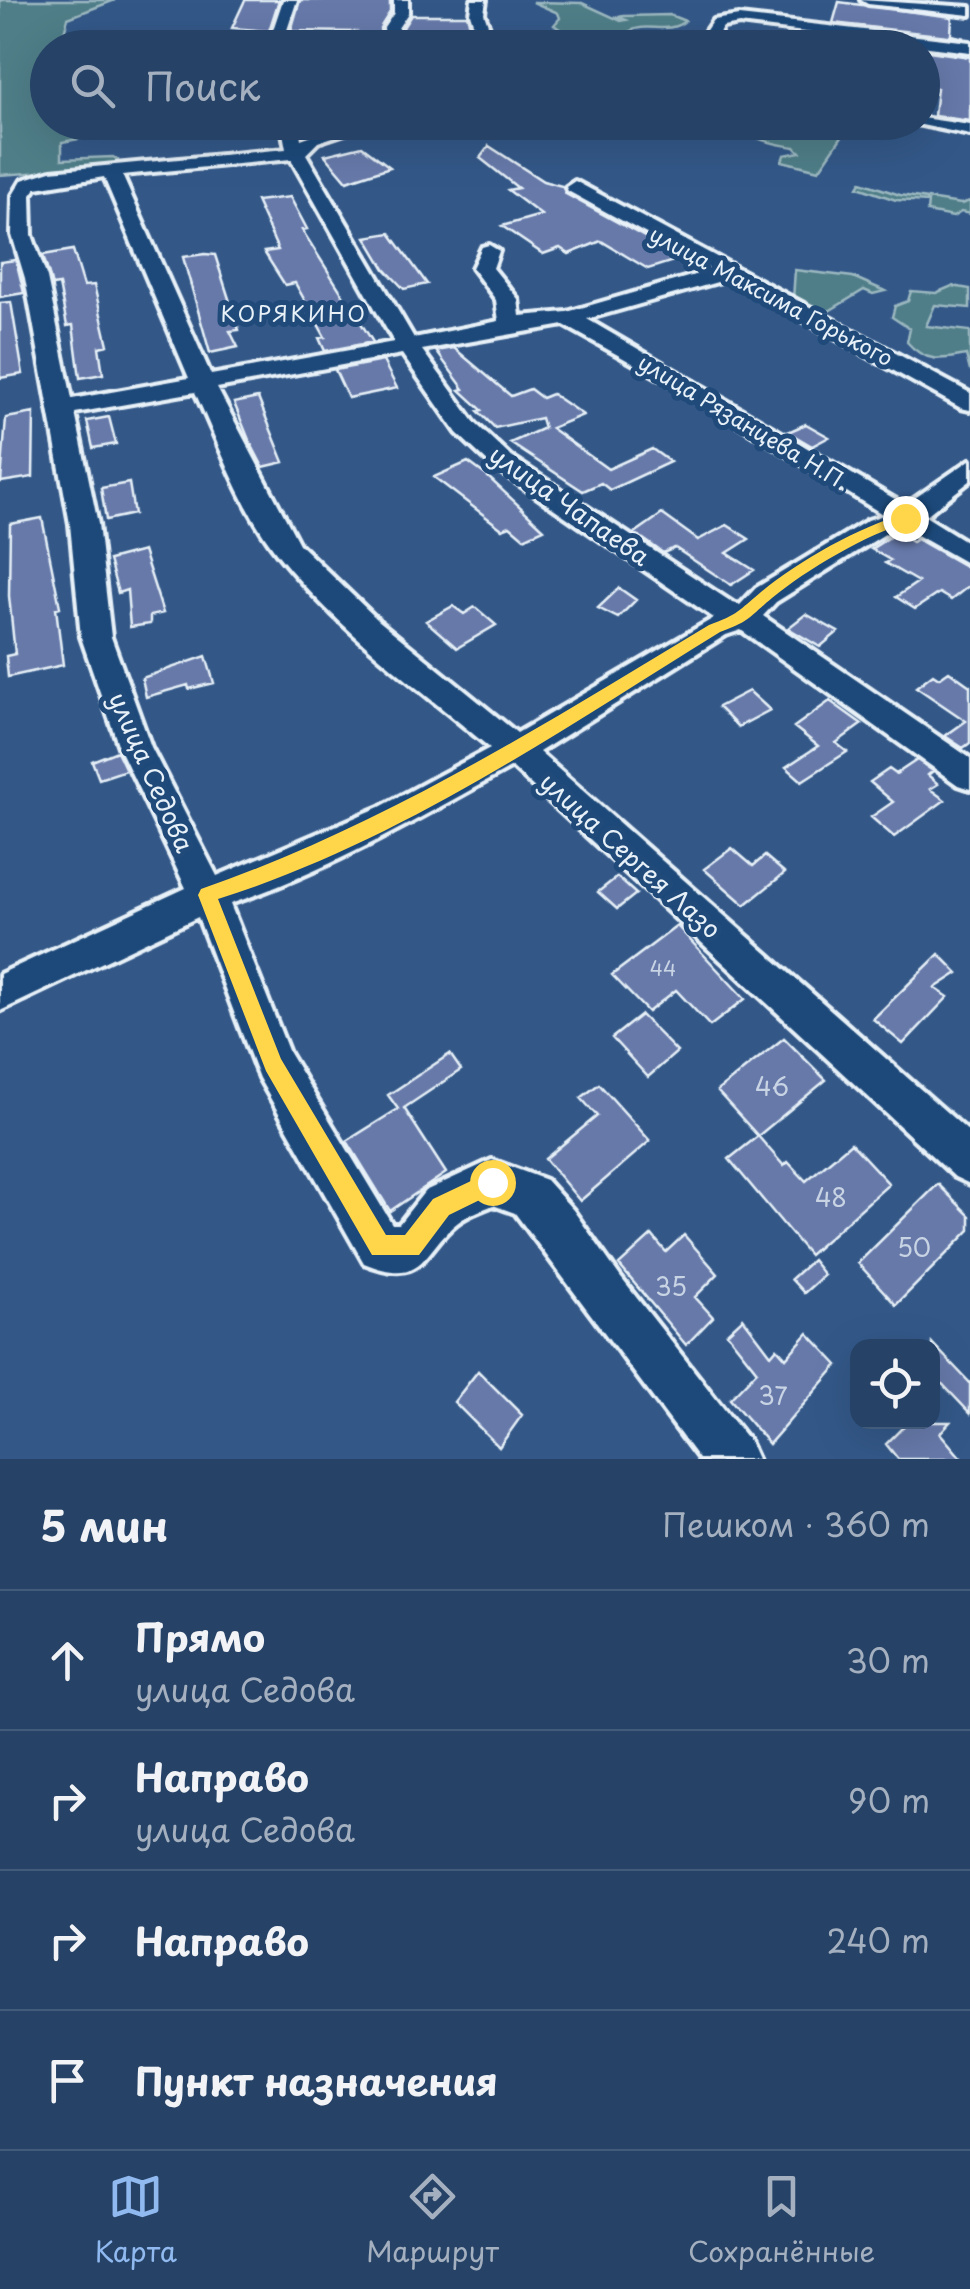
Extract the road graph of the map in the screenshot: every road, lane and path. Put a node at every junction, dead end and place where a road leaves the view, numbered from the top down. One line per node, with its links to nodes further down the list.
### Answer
1 (290, 0): 8 (street)
2 (401, 0): 9 (street)
3 (479, 0): 10 (street)
4 (868, 0): 5 (street)
5 (970, 11)
6 (796, 12): 7 (street)
7 (812, 26): 11 (street); 12 (street)
8 (280, 30)
9 (391, 30)
10 (483, 30)
11 (713, 30)
12 (825, 30)
13 (940, 45): 14 (street)
14 (970, 47)
15 (940, 126): 16 (street)
16 (970, 130)
17 (293, 140): 19 (street, улица Чапаева)
18 (310, 140): 19 (street)
19 (296, 153): 20 (street); 26 (street, улица Чапаева)
20 (112, 171): 27 (street, улица Сергея Лазо); 29 (street, улица Седова)
21 (575, 186): 23 (street, улица Максима Горького)
22 (489, 251): 25 (street)
23 (726, 273): 24 (street); 28 (street, улица Максима Горького)
24 (568, 318): 25 (street); 31 (street, улица Рязанцева Н.П.)
25 (510, 324): 26 (street)
26 (407, 345): 27 (street); 33 (street, улица Чапаева)
27 (203, 383): 29 (street); 34 (street, улица Сергея Лазо)
28 (970, 403)
29 (60, 408): 36 (street, улица Седова)
30 (970, 468): 31 (street)
31 (905, 518): 32 (street, улица Рязанцева Н.П.); 33 (street)
32 (970, 556)
33 (745, 618): 34 (street); 35 (street, улица Чапаева)
34 (515, 750): 36 (street); 38 (street, улица Сергея Лазо)
35 (970, 776)
36 (208, 895): 37 (street); 39 (street, улица Седова)
37 (0, 993)
38 (970, 1162)
39 (732, 1459)

